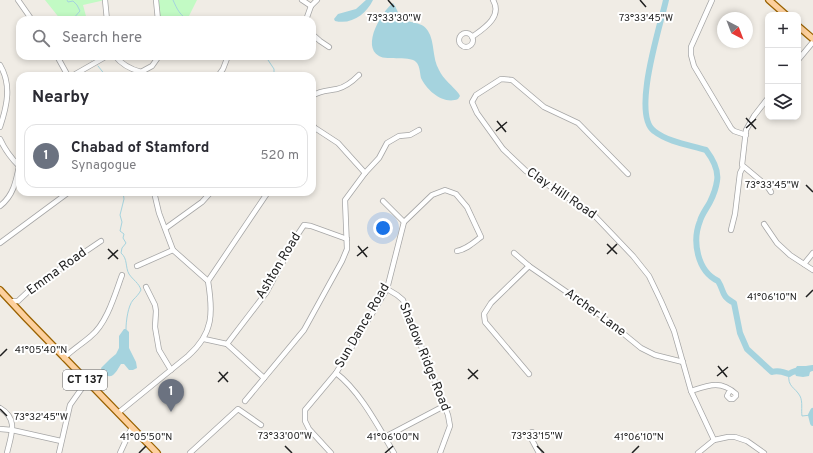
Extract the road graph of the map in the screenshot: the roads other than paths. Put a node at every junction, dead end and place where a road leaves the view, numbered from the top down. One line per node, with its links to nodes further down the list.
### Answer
1 (18, 0): 11 (street)
2 (104, 0): 12 (street)
3 (156, 0): 13 (street)
4 (302, 0): 9 (street)
5 (317, 0): 9 (street)
6 (493, 0): 16 (street)
7 (712, 0): 38 (street)
8 (769, 0): 10 (main road)
9 (311, 6): 14 (street)
10 (783, 12)
11 (29, 16)
12 (106, 16)
13 (158, 16)
14 (307, 16)
15 (801, 29): 18 (main road)
16 (472, 37)
17 (316, 38): 19 (street)
18 (813, 41): 20 (street)
19 (329, 47)
20 (801, 56)
21 (59, 60): 27 (street)
22 (100, 60): 28 (street)
23 (119, 60): 29 (street)
24 (156, 60): 30 (street)
25 (226, 60): 31 (street)
26 (0, 65): 35 (street)
27 (66, 72)
28 (79, 72)
29 (138, 72)
30 (144, 72)
31 (221, 72)
32 (359, 75): 33 (street)
33 (316, 93)
34 (765, 102): 38 (street)
35 (0, 127)
36 (316, 129): 42 (street)
37 (419, 130): 42 (street)
38 (746, 135): 41 (street)
39 (0, 139): 40 (street)
40 (16, 162)
41 (743, 167): 45 (street); 55 (street)
42 (365, 173): 56 (street)
43 (628, 174): 76 (street, Clay Hill Road)
44 (16, 180): 51 (street)
45 (772, 192)
46 (64, 196): 58 (street)
47 (155, 196): 54 (street)
48 (207, 196): 54 (street)
49 (265, 196): 68 (street)
50 (383, 201): 52 (street)
51 (0, 206)
52 (404, 222): 60 (street); 70 (street, Sun Dance Road)
53 (764, 224): 63 (street)
54 (166, 228): 59 (street)
55 (731, 230)
56 (347, 239): 74 (street, Ashton Road); 80 (street)
57 (101, 241): 72 (street, Emma Road)
58 (0, 243)
59 (173, 250): 64 (street); 68 (street)
60 (457, 251)
61 (514, 253): 65 (street, Archer Lane)
62 (813, 253): 63 (street)
63 (804, 264): 66 (street)
64 (137, 266)
65 (529, 266): 76 (street, Archer Lane); 79 (street)
66 (813, 270)
67 (122, 275): 75 (street)
68 (208, 281): 73 (street)
69 (146, 287): 77 (street)
70 (387, 289): 78 (street, Sun Dance Road); 85 (street, Shadow Ridge Road)
71 (0, 290): 72 (main road, CT 137)
72 (11, 302): 75 (main road, CT 137)
73 (204, 339): 74 (street); 77 (street)
74 (226, 344): 80 (street)
75 (64, 358): 81 (main road, CT 137)
76 (683, 362): 83 (street, Clay Hill Road)
77 (171, 370): 87 (street)
78 (336, 373): 93 (street); 101 (street, Sun Dance Road)
79 (529, 374)
80 (264, 378): 84 (street)
81 (86, 381): 87 (main road, CT 137); 95 (street)
82 (730, 390): 83 (street)
83 (691, 391): 94 (street, Clay Hill Road)
84 (245, 401)
85 (444, 406): 93 (street); 103 (street, Shadow Ridge Road)
86 (0, 408): 91 (street)
87 (118, 413): 89 (main road, CT 137)
88 (261, 425): 100 (street)
89 (132, 427): 98 (street); 99 (main road, CT 137)
90 (0, 429): 91 (street)
91 (12, 430): 95 (street); 96 (street)
92 (532, 432): 104 (street)
93 (385, 437): 102 (street)
94 (714, 440): 105 (street); 106 (street)
95 (61, 441): 97 (street)
96 (7, 453)
97 (59, 453)
98 (120, 453)
99 (157, 453)
100 (190, 453)
101 (331, 453)
102 (394, 453)
103 (440, 453)
104 (539, 453)
105 (698, 453)
106 (764, 453)

